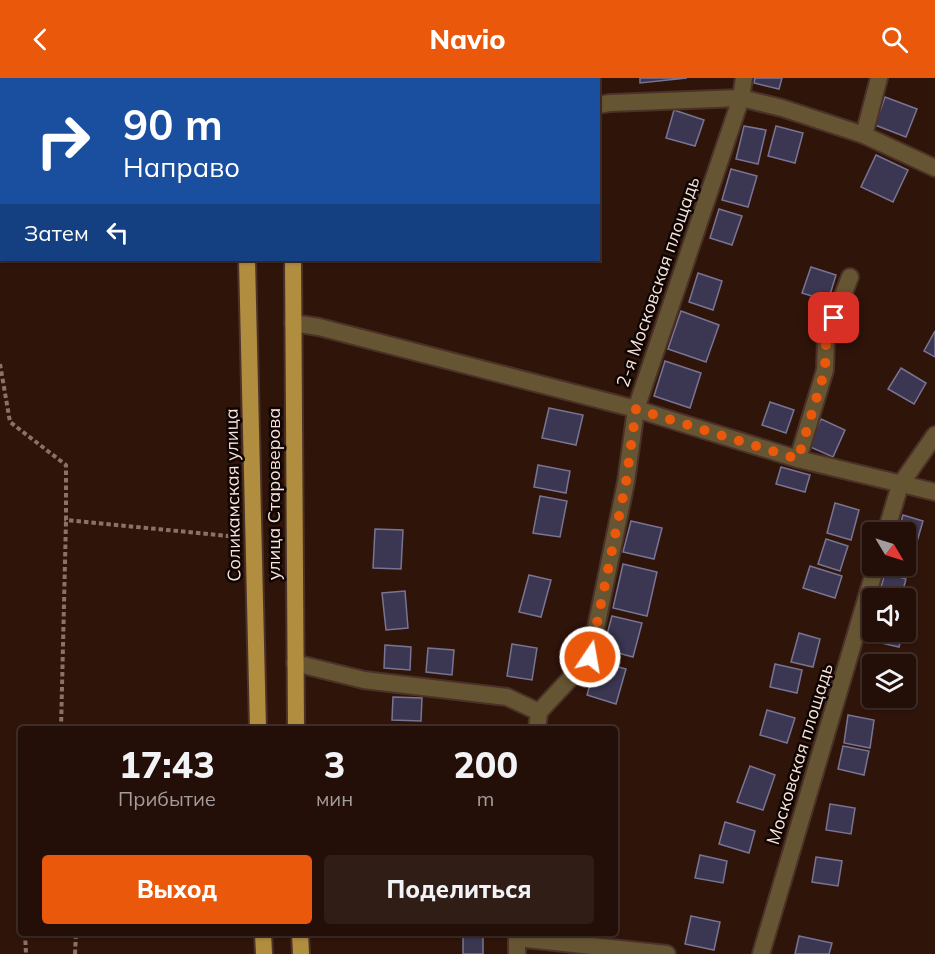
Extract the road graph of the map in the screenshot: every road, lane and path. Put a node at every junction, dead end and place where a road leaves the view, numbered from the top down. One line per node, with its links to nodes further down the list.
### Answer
1 (744, 78): 3 (street, 2-я Московская площадь)
2 (879, 78): 5 (street)
3 (741, 98): 4 (street); 5 (street); 12 (street, 2-я Московская площадь)
4 (600, 105)
5 (864, 135): 6 (street)
6 (935, 168)
7 (247, 261): 19 (main road, Соликамская улица)
8 (293, 261): 10 (main road, улица Староверова)
9 (850, 277): 14 (street)
10 (293, 323): 12 (street); 21 (main road, улица Староверова)
11 (0, 364): 17 (path)
12 (636, 409): 14 (street); 22 (street, 2-я Московская площадь)
13 (935, 435): 15 (street)
14 (798, 459): 15 (street)
15 (900, 485): 16 (street); 18 (street)
16 (935, 492)
17 (66, 520): 19 (path); 23 (path)
18 (889, 522)
19 (254, 539): 24 (main road, Соликамская улица)
20 (873, 576): 37 (street, Московская площадь)
21 (295, 663): 22 (street); 25 (main road, улица Староверова)
22 (539, 712): 26 (street)
23 (62, 726)
24 (258, 726)
25 (296, 726)
26 (537, 726)
27 (25, 936): 32 (path)
28 (76, 936): 33 (path)
29 (263, 936): 34 (main road)
30 (300, 936): 35 (main road)
31 (517, 942): 36 (street)
32 (26, 954)
33 (75, 954)
34 (264, 954)
35 (301, 954)
36 (667, 954)
37 (761, 954)

